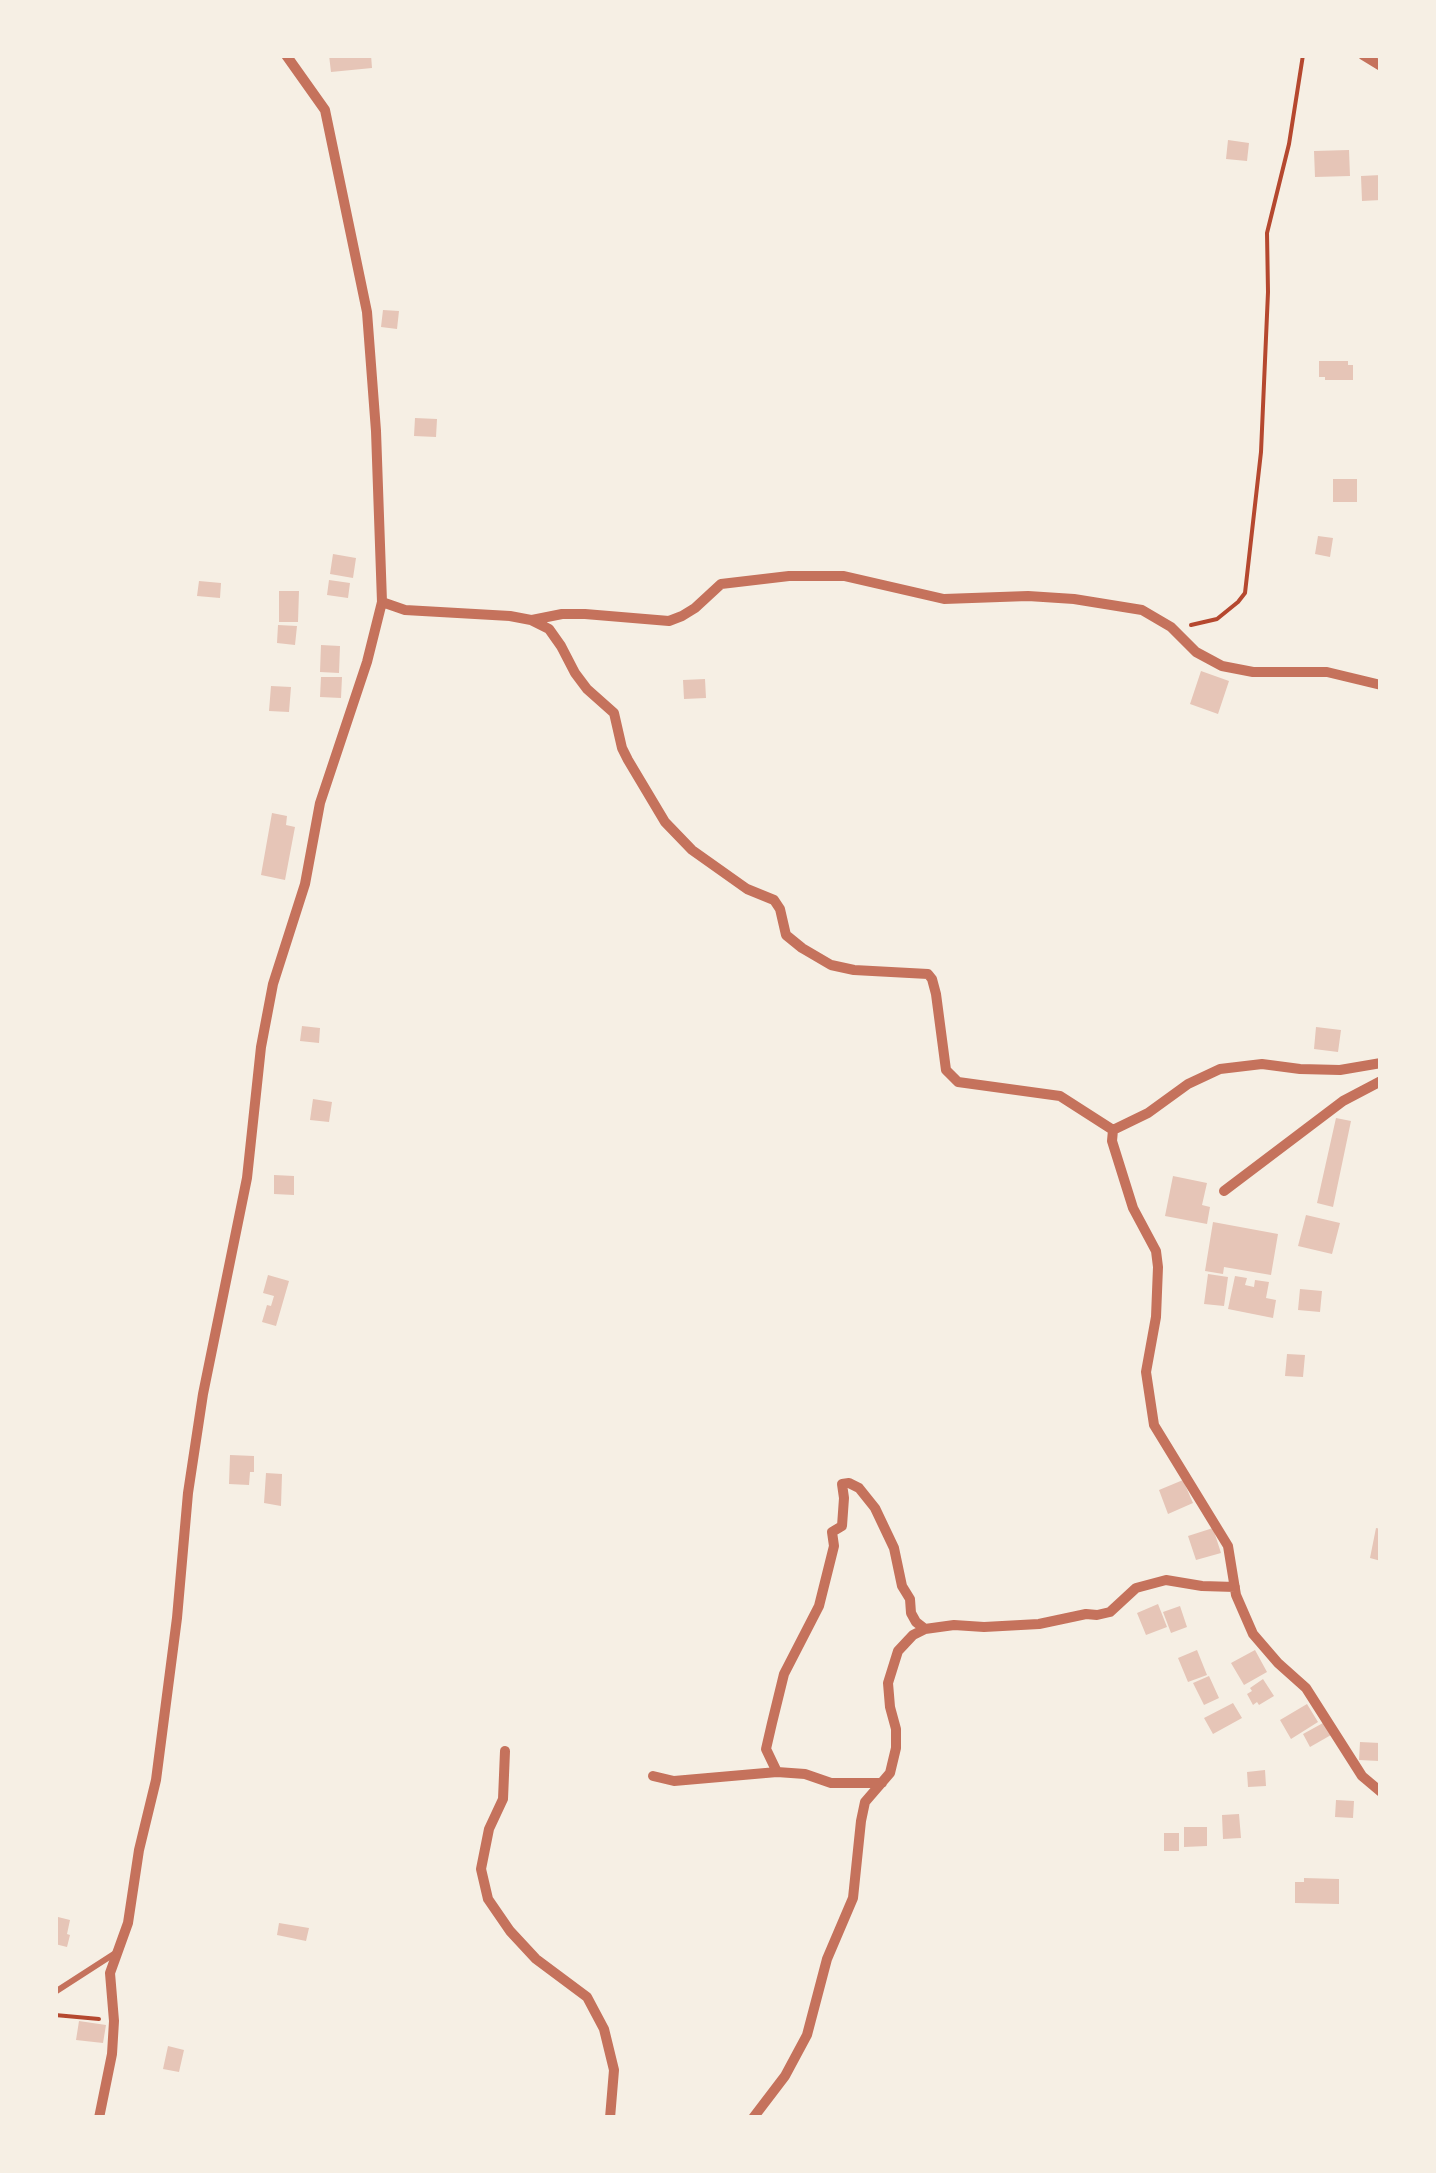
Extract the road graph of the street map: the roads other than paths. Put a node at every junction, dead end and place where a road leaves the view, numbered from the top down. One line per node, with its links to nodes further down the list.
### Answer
1 (286, 55): 4 (street)
2 (1363, 55): 3 (street)
3 (1381, 66)
4 (382, 602): 5 (street); 18 (street)
5 (531, 620): 6 (street); 9 (street)
6 (1381, 684)
7 (1381, 1063): 9 (street)
8 (1381, 1081): 10 (street)
9 (1113, 1130): 11 (street)
10 (1224, 1191)
11 (1235, 1587): 12 (street); 17 (street)
12 (926, 1629): 14 (street); 16 (street)
13 (505, 1750): 21 (street)
14 (777, 1772): 15 (street); 16 (street)
15 (653, 1776)
16 (883, 1783): 22 (street)
17 (1381, 1792)
18 (118, 1951): 19 (lane); 20 (street)
19 (55, 1992)
20 (99, 2118)
21 (610, 2118)
22 (754, 2118)

